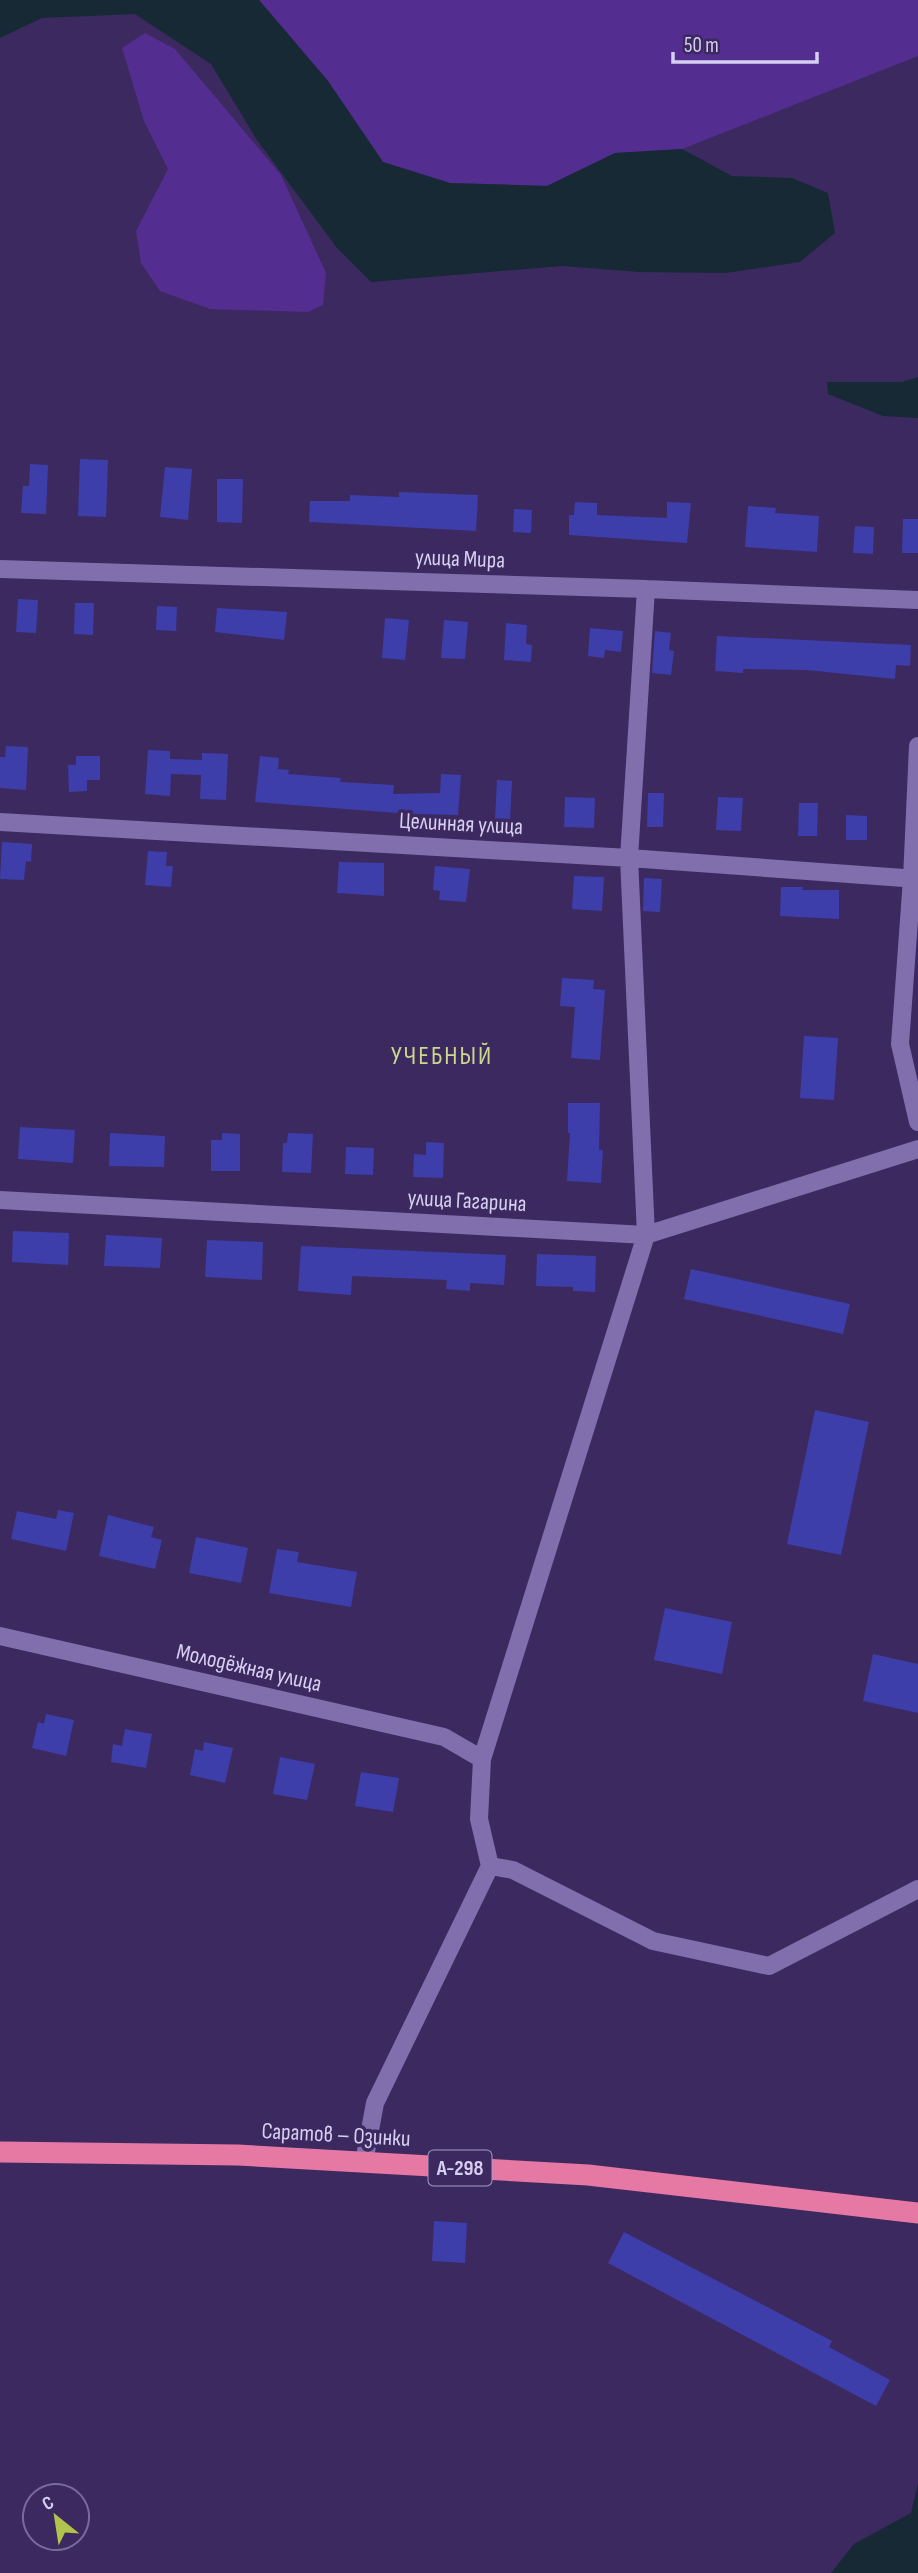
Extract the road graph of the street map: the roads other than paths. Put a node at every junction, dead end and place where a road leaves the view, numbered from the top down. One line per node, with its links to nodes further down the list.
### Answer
1 (0, 569): 2 (street, улица Мира)
2 (646, 589): 3 (street, улица Мира); 6 (street)
3 (918, 600)
4 (918, 746): 7 (street)
5 (0, 822): 6 (street, Целинная улица)
6 (629, 858): 7 (street, Целинная улица); 11 (street)
7 (915, 879): 8 (street)
8 (918, 1122)
9 (918, 1149): 11 (street, улица Гагарина)
10 (0, 1200): 11 (street, улица Гагарина)
11 (646, 1235): 13 (street)
12 (0, 1636): 13 (street, Молодёжная улица)
13 (482, 1759): 14 (street)
14 (490, 1866): 15 (street); 17 (street)
15 (918, 1889)
16 (0, 2152): 17 (highway, Саратов – Озинки / А-298)
17 (364, 2162): 18 (highway, Саратов – Озинки / А-298)
18 (918, 2213)

